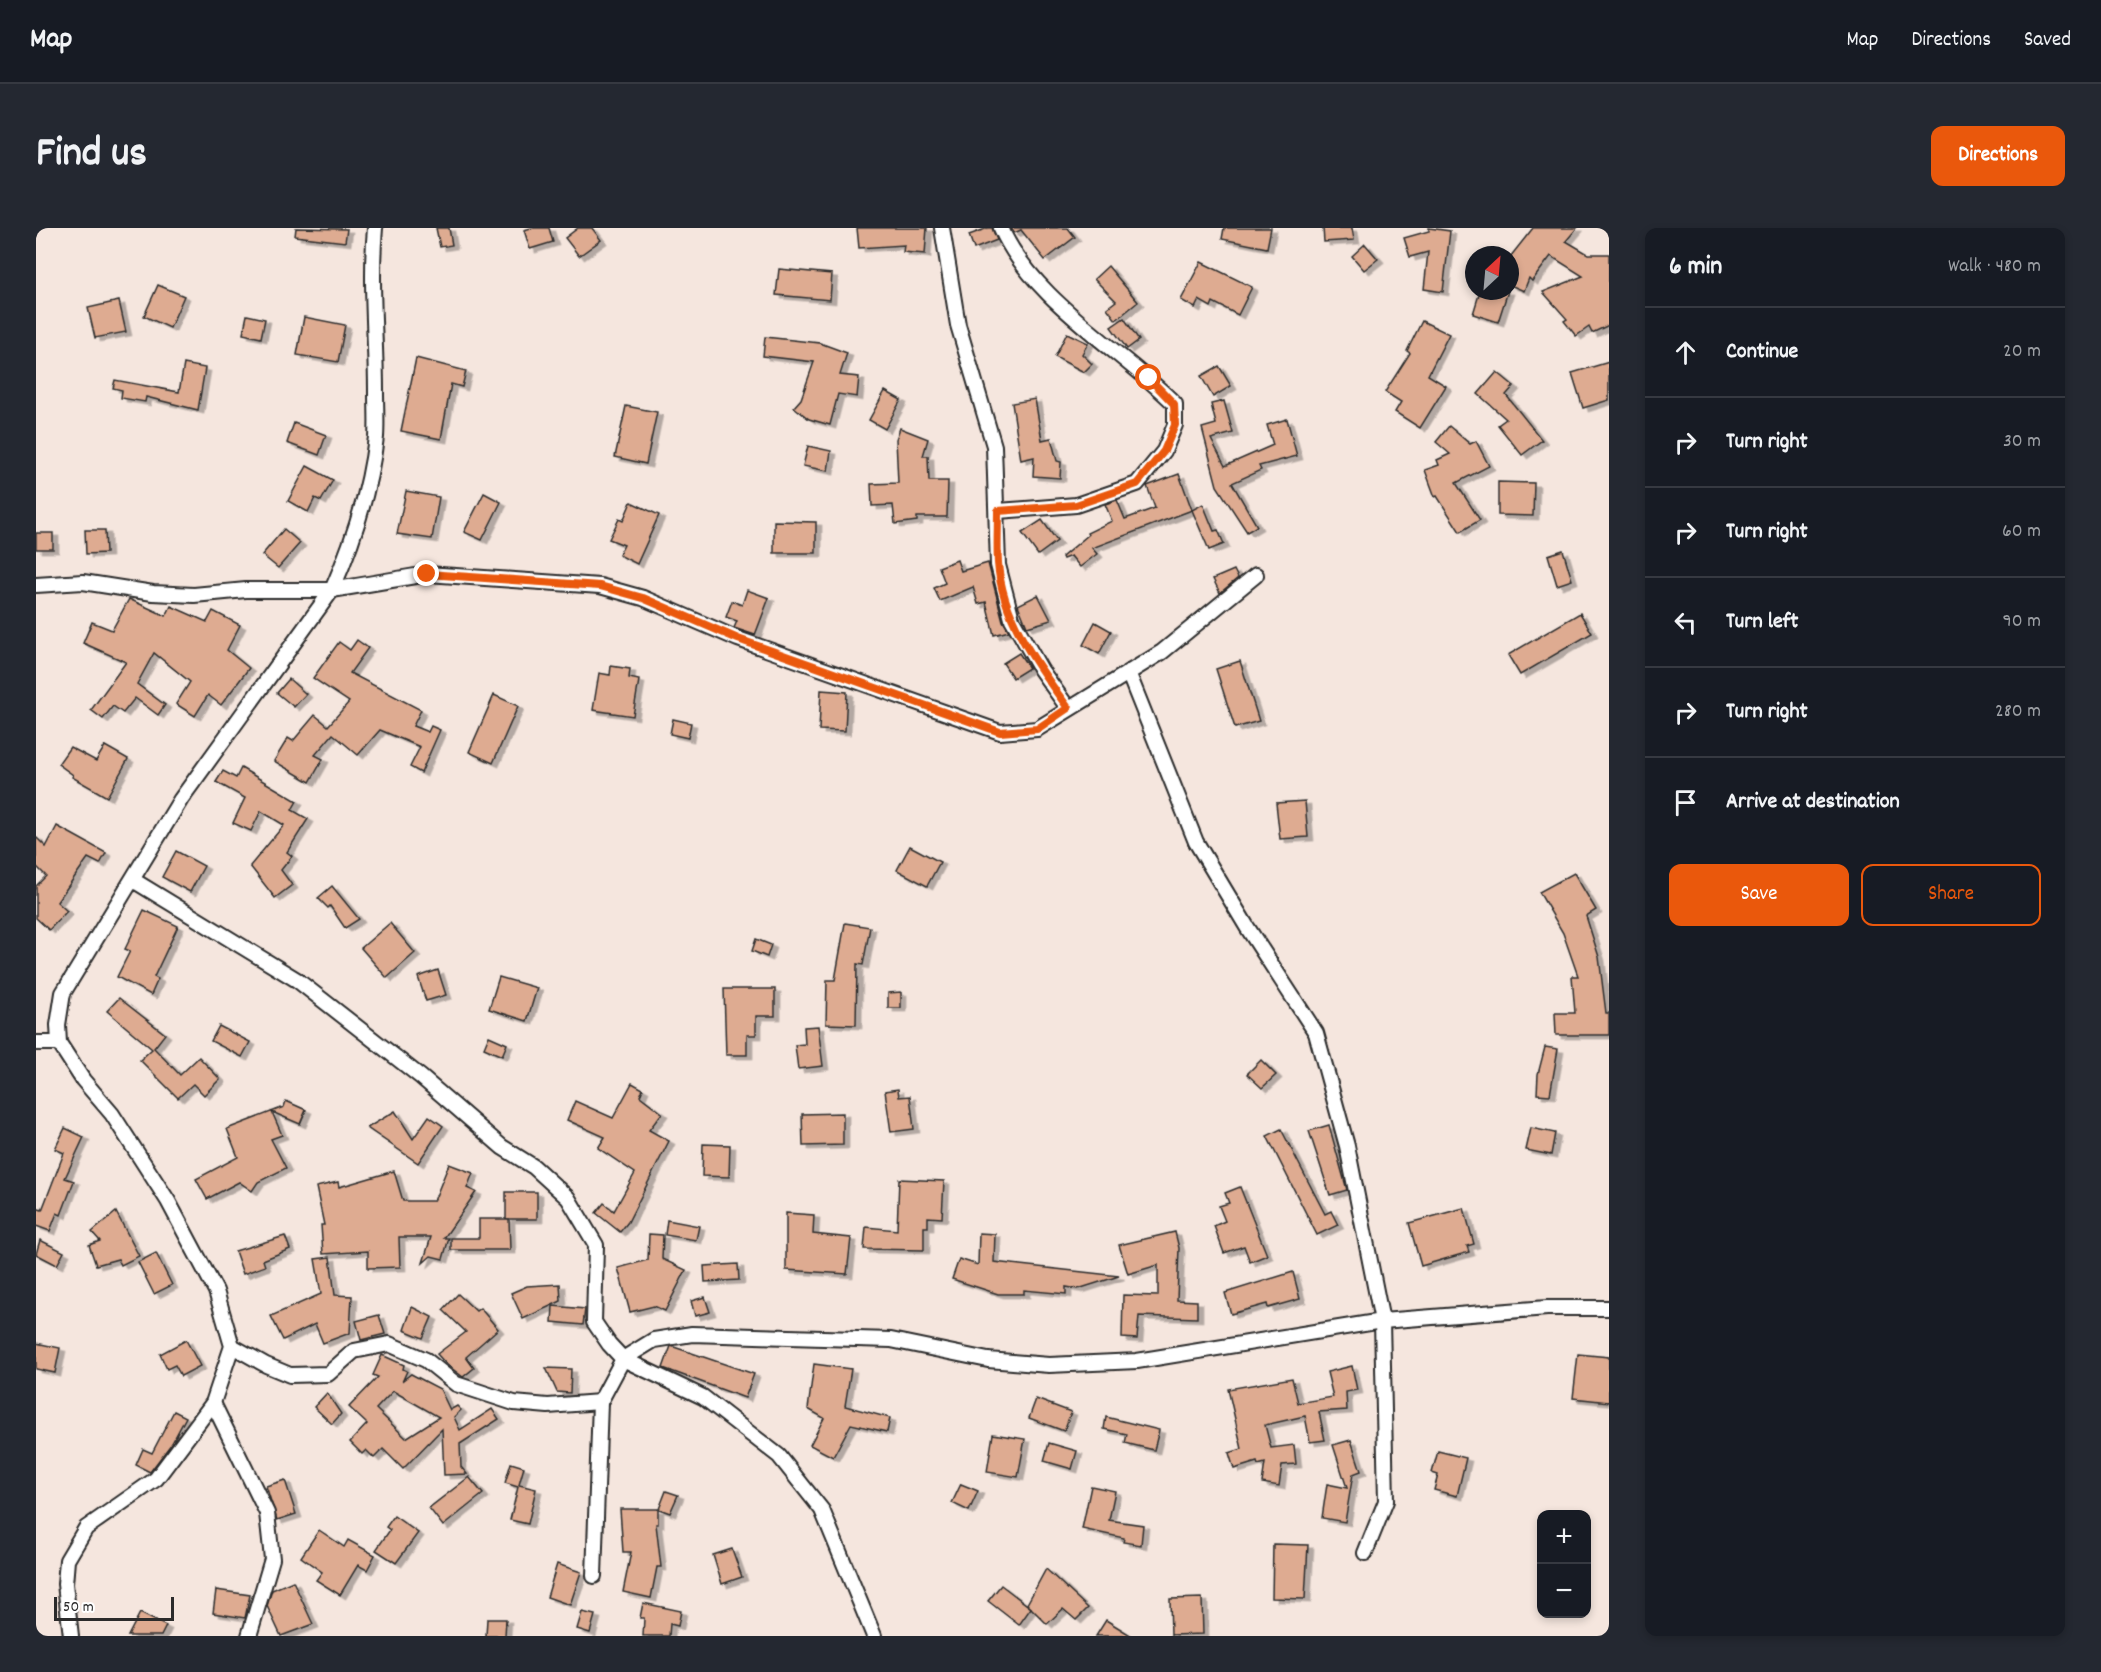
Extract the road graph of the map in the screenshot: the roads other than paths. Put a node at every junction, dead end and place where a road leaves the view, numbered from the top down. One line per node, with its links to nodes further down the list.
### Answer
1 (375, 228): 7 (street)
2 (942, 228): 4 (street)
3 (1001, 228): 4 (street)
4 (998, 511): 9 (street)
5 (1256, 575): 8 (street)
6 (36, 585): 7 (street)
7 (332, 590): 9 (street); 10 (street)
8 (1128, 672): 9 (street); 14 (street)
9 (1068, 708)
10 (133, 880): 12 (street); 16 (street)
11 (36, 1043): 12 (street)
12 (59, 1043): 15 (street)
13 (1609, 1308): 14 (street)
14 (1382, 1321): 16 (street); 19 (street)
15 (232, 1346): 17 (street); 18 (street)
16 (623, 1359): 17 (street); 23 (street)
17 (600, 1402): 20 (street)
18 (213, 1403): 21 (street); 22 (street)
19 (1365, 1553)
20 (594, 1576)
21 (71, 1636)
22 (249, 1636)
23 (874, 1636)

